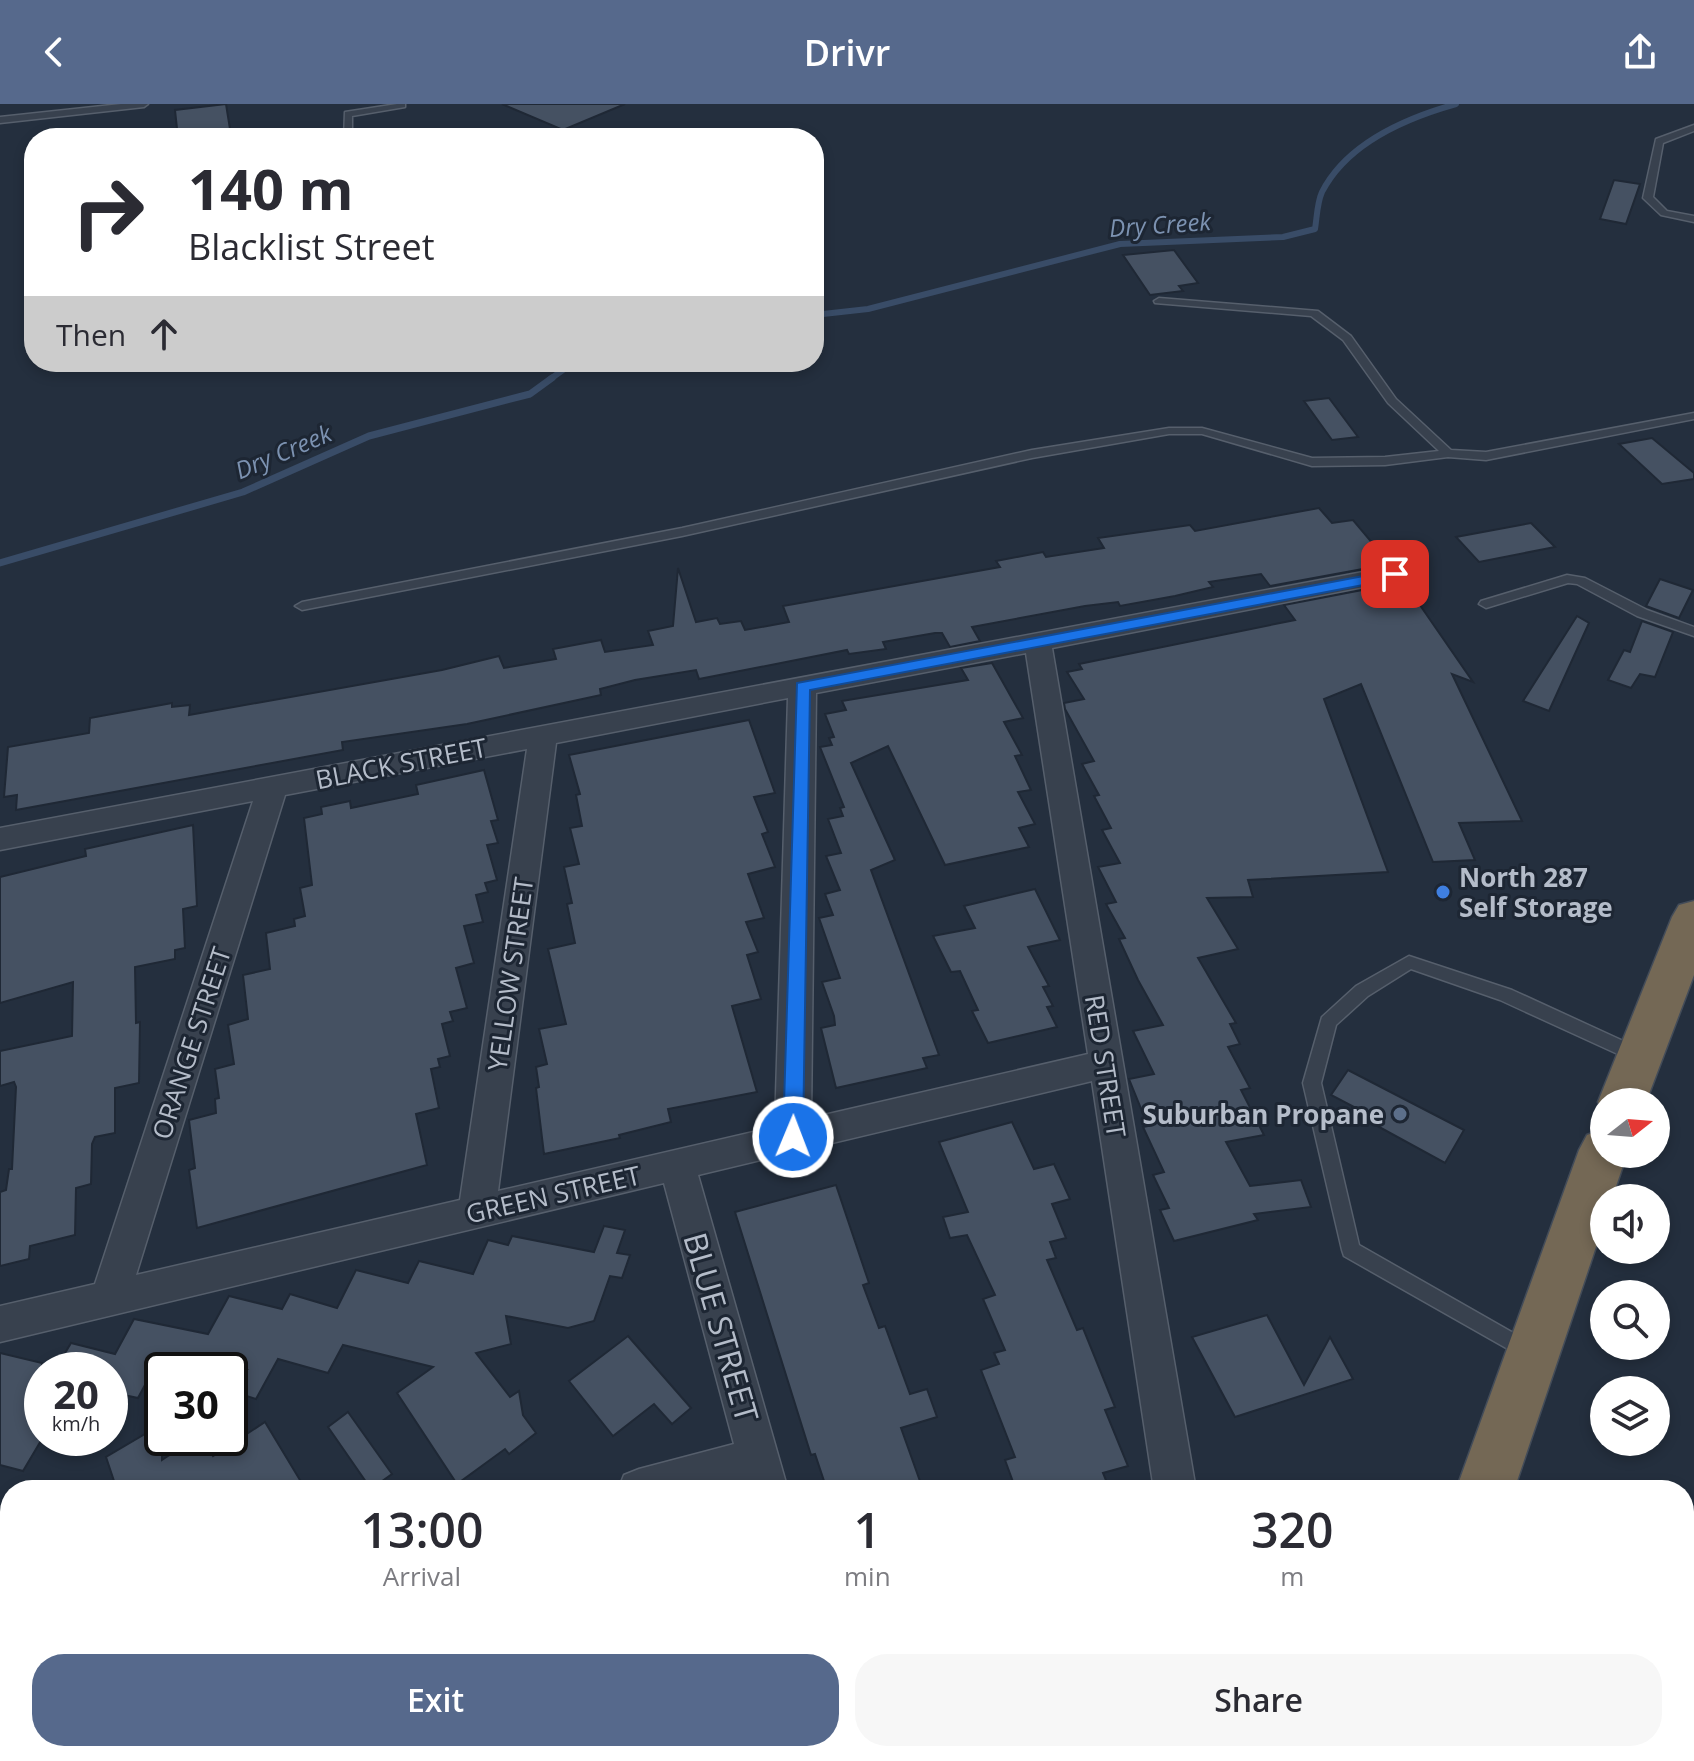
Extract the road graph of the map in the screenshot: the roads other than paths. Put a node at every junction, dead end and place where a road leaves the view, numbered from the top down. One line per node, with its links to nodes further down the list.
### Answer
1 (144, 104): 3 (lane)
2 (401, 104): 4 (lane)
3 (0, 120)
4 (348, 128)
5 (1694, 128): 6 (lane)
6 (1694, 219)
7 (1159, 301): 9 (lane)
8 (1694, 416): 9 (lane)
9 (1448, 453): 12 (lane)
10 (1395, 574): 14 (street, BLACK STREET)
11 (1486, 604): 13 (lane)
12 (302, 606)
13 (1694, 632)
14 (1038, 642): 15 (street, BLACK STREET); 21 (street, RED STREET)
15 (802, 687): 16 (street, BLACK STREET); 23 (street)
16 (543, 736): 17 (street, BLACK STREET); 26 (street, YELLOW STREET)
17 (272, 788): 18 (street, BLACK STREET); 27 (street, ORANGE STREET)
18 (0, 839)
19 (1694, 917): 20 (highway)
20 (1640, 1056): 22 (highway); 29 (lane)
21 (1106, 1064): 23 (street, GREEN STREET); 32 (street, RED STREET)
22 (1627, 1088)
23 (793, 1137): 24 (street, GREEN STREET)
24 (677, 1165): 26 (street, GREEN STREET); 30 (street, BLUE STREET)
25 (1598, 1168): 29 (highway)
26 (477, 1212): 27 (street, GREEN STREET)
27 (110, 1298): 28 (street, GREEN STREET)
28 (0, 1324)
29 (1534, 1354): 33 (highway)
30 (763, 1474): 31 (street)
31 (716, 1480)
32 (1173, 1480)
33 (1489, 1480)

